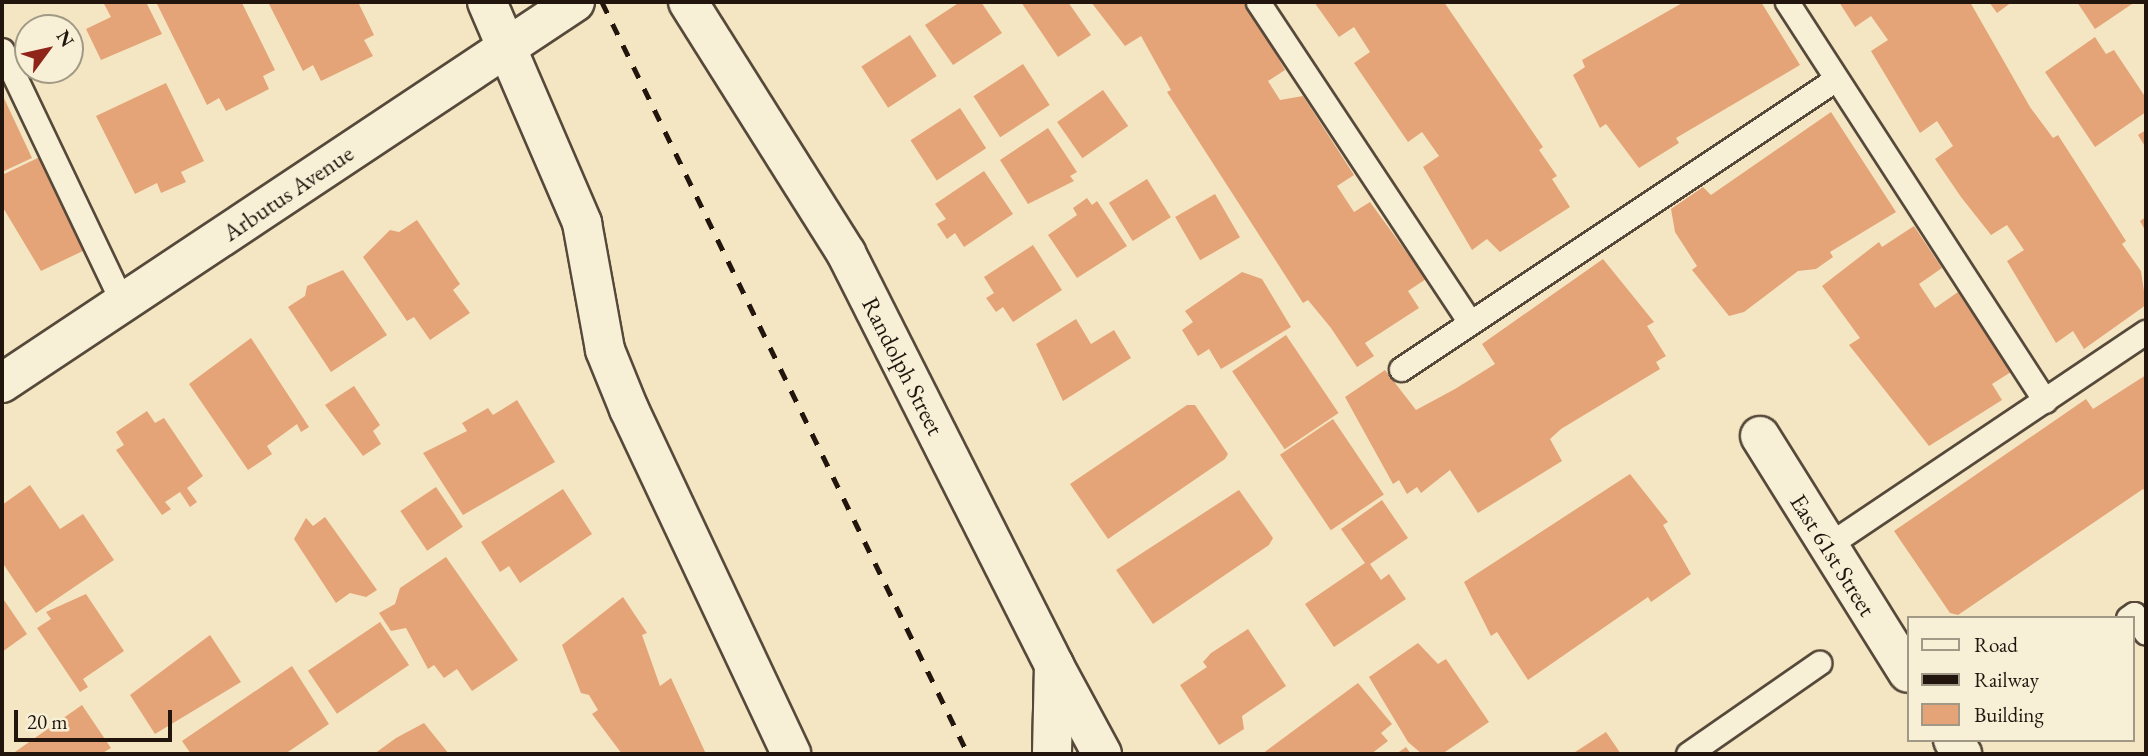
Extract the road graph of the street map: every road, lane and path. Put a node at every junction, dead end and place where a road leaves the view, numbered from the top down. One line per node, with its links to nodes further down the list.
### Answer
1 (487, 2): 6 (street)
2 (575, 2): 6 (street, Arbutus Avenue)
3 (688, 2): 20 (street, Randolph Street)
4 (1258, 2): 10 (lane)
5 (1787, 2): 8 (lane)
6 (508, 44): 9 (street, Arbutus Avenue); 22 (street)
7 (2, 50): 9 (lane)
8 (1836, 79): 10 (lane); 14 (lane)
9 (123, 304): 13 (street, Arbutus Avenue)
10 (1470, 322): 12 (lane)
11 (2146, 332): 14 (lane)
12 (1401, 369)
13 (2, 383)
14 (2045, 401): 16 (lane)
15 (1760, 436): 16 (street, East 61st Street)
16 (1828, 546): 21 (street, East 61st Street)
17 (2131, 616): 18 (lane)
18 (2146, 633)
19 (1819, 663): 25 (lane)
20 (1054, 665): 23 (street, Randolph Street); 24 (street)
21 (1906, 670)
22 (790, 754)
23 (1052, 754)
24 (1102, 754)
25 (1688, 754)

